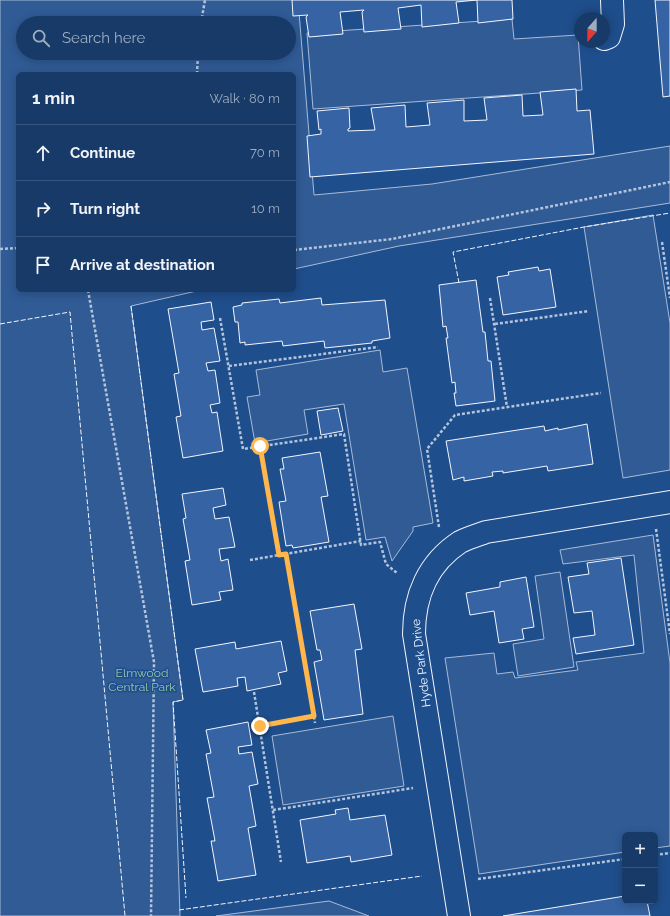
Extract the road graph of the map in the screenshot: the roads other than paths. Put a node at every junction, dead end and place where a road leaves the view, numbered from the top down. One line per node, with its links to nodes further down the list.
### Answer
1 (612, 0): 2 (street)
2 (610, 34)
3 (660, 504): 4 (street, Hyde Park Drive)
4 (459, 916)

